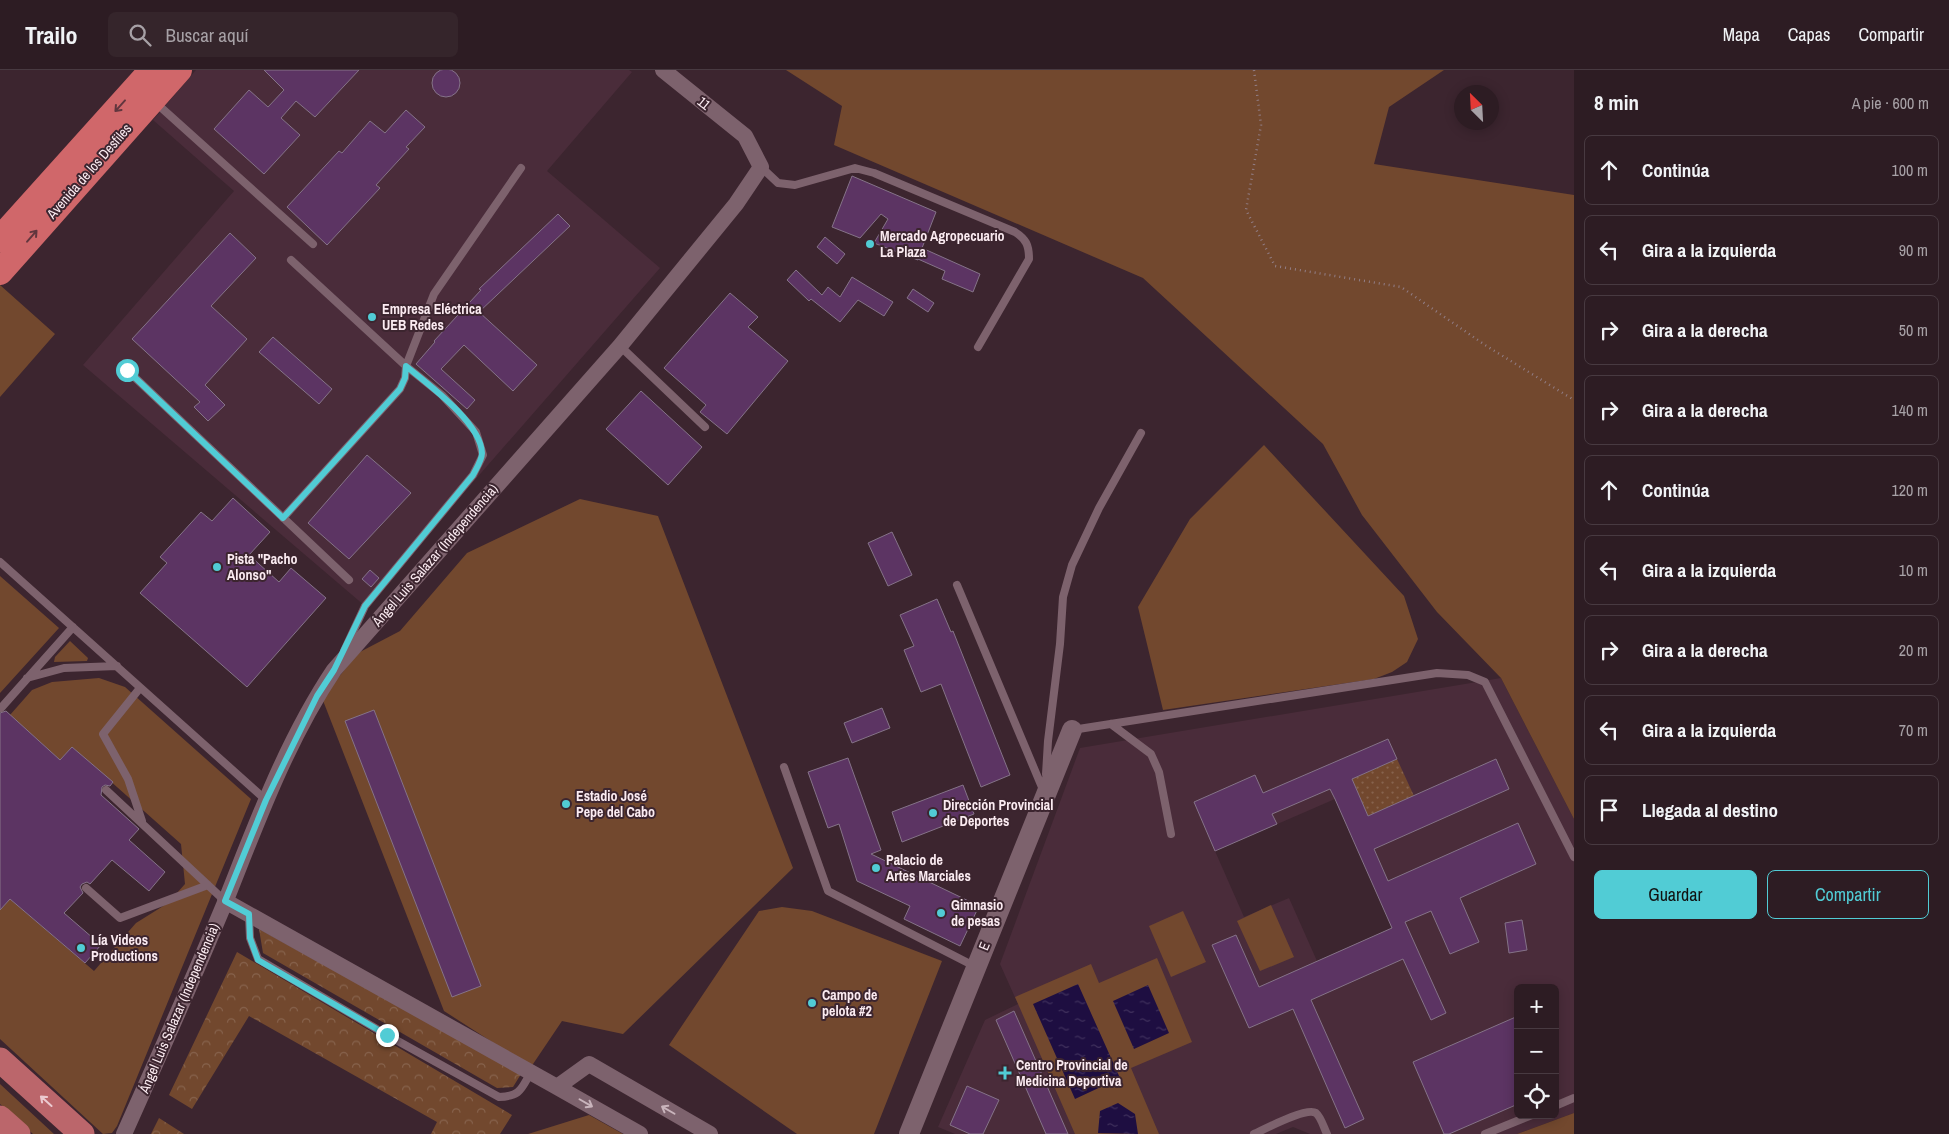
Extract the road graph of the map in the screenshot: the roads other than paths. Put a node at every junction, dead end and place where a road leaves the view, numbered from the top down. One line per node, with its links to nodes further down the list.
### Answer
1 (179, 70): 3 (highway, Avenida de los Desfiles)
2 (663, 70): 4 (street, 11)
3 (147, 86): 6 (highway, Avenida de los Desfiles, one-way to 6); 7 (lane); 9 (highway, Avenida de los Desfiles, one-way to 3)
4 (761, 167): 10 (street, Ángel Luis Salazar (Independencia)); 11 (lane)
5 (520, 168): 12 (lane)
6 (0, 238)
7 (313, 244)
8 (291, 260): 12 (lane)
9 (0, 272)
10 (620, 346): 14 (lane); 22 (street, Ángel Luis Salazar (Independencia))
11 (978, 346)
12 (406, 366): 16 (lane); 22 (lane)
13 (127, 370): 16 (lane)
14 (705, 427)
15 (1141, 433): 30 (lane)
16 (283, 518): 18 (lane)
17 (0, 562): 20 (lane)
18 (349, 580)
19 (957, 585): 30 (lane)
20 (73, 627): 21 (lane); 23 (lane)
21 (117, 666): 23 (lane); 24 (lane)
22 (334, 670): 31 (street, Ángel Luis Salazar (Independencia))
23 (27, 678): 25 (lane)
24 (140, 688): 31 (lane); 32 (lane)
25 (1, 708)
26 (1111, 724): 27 (lane); 33 (lane); 34 (lane)
27 (1072, 730): 30 (street, E)
28 (784, 767): 39 (lane)
29 (106, 790): 32 (lane)
30 (1045, 796): 39 (street, E)
31 (266, 800): 37 (street, Ángel Luis Salazar (Independencia))
32 (143, 824): 35 (lane)
33 (1171, 834)
34 (1574, 857)
35 (208, 885): 36 (lane); 37 (lane)
36 (86, 888)
37 (225, 901): 38 (street); 48 (street, Ángel Luis Salazar (Independencia))
38 (249, 914): 41 (street); 41 (lane)
39 (976, 966): 46 (street, E)
40 (0, 1060): 47 (main road, one-way to 40)
41 (531, 1072): 42 (street)
42 (558, 1087): 49 (street, one-way to 49); 50 (street, one-way to 42)
43 (1574, 1098): 44 (lane)
44 (1559, 1104)
45 (1522, 1119): 53 (lane)
46 (912, 1131)
47 (82, 1134)
48 (124, 1134)
49 (640, 1134)
50 (710, 1134)
51 (1254, 1134): 52 (lane)
52 (1327, 1134)
53 (1485, 1134)

